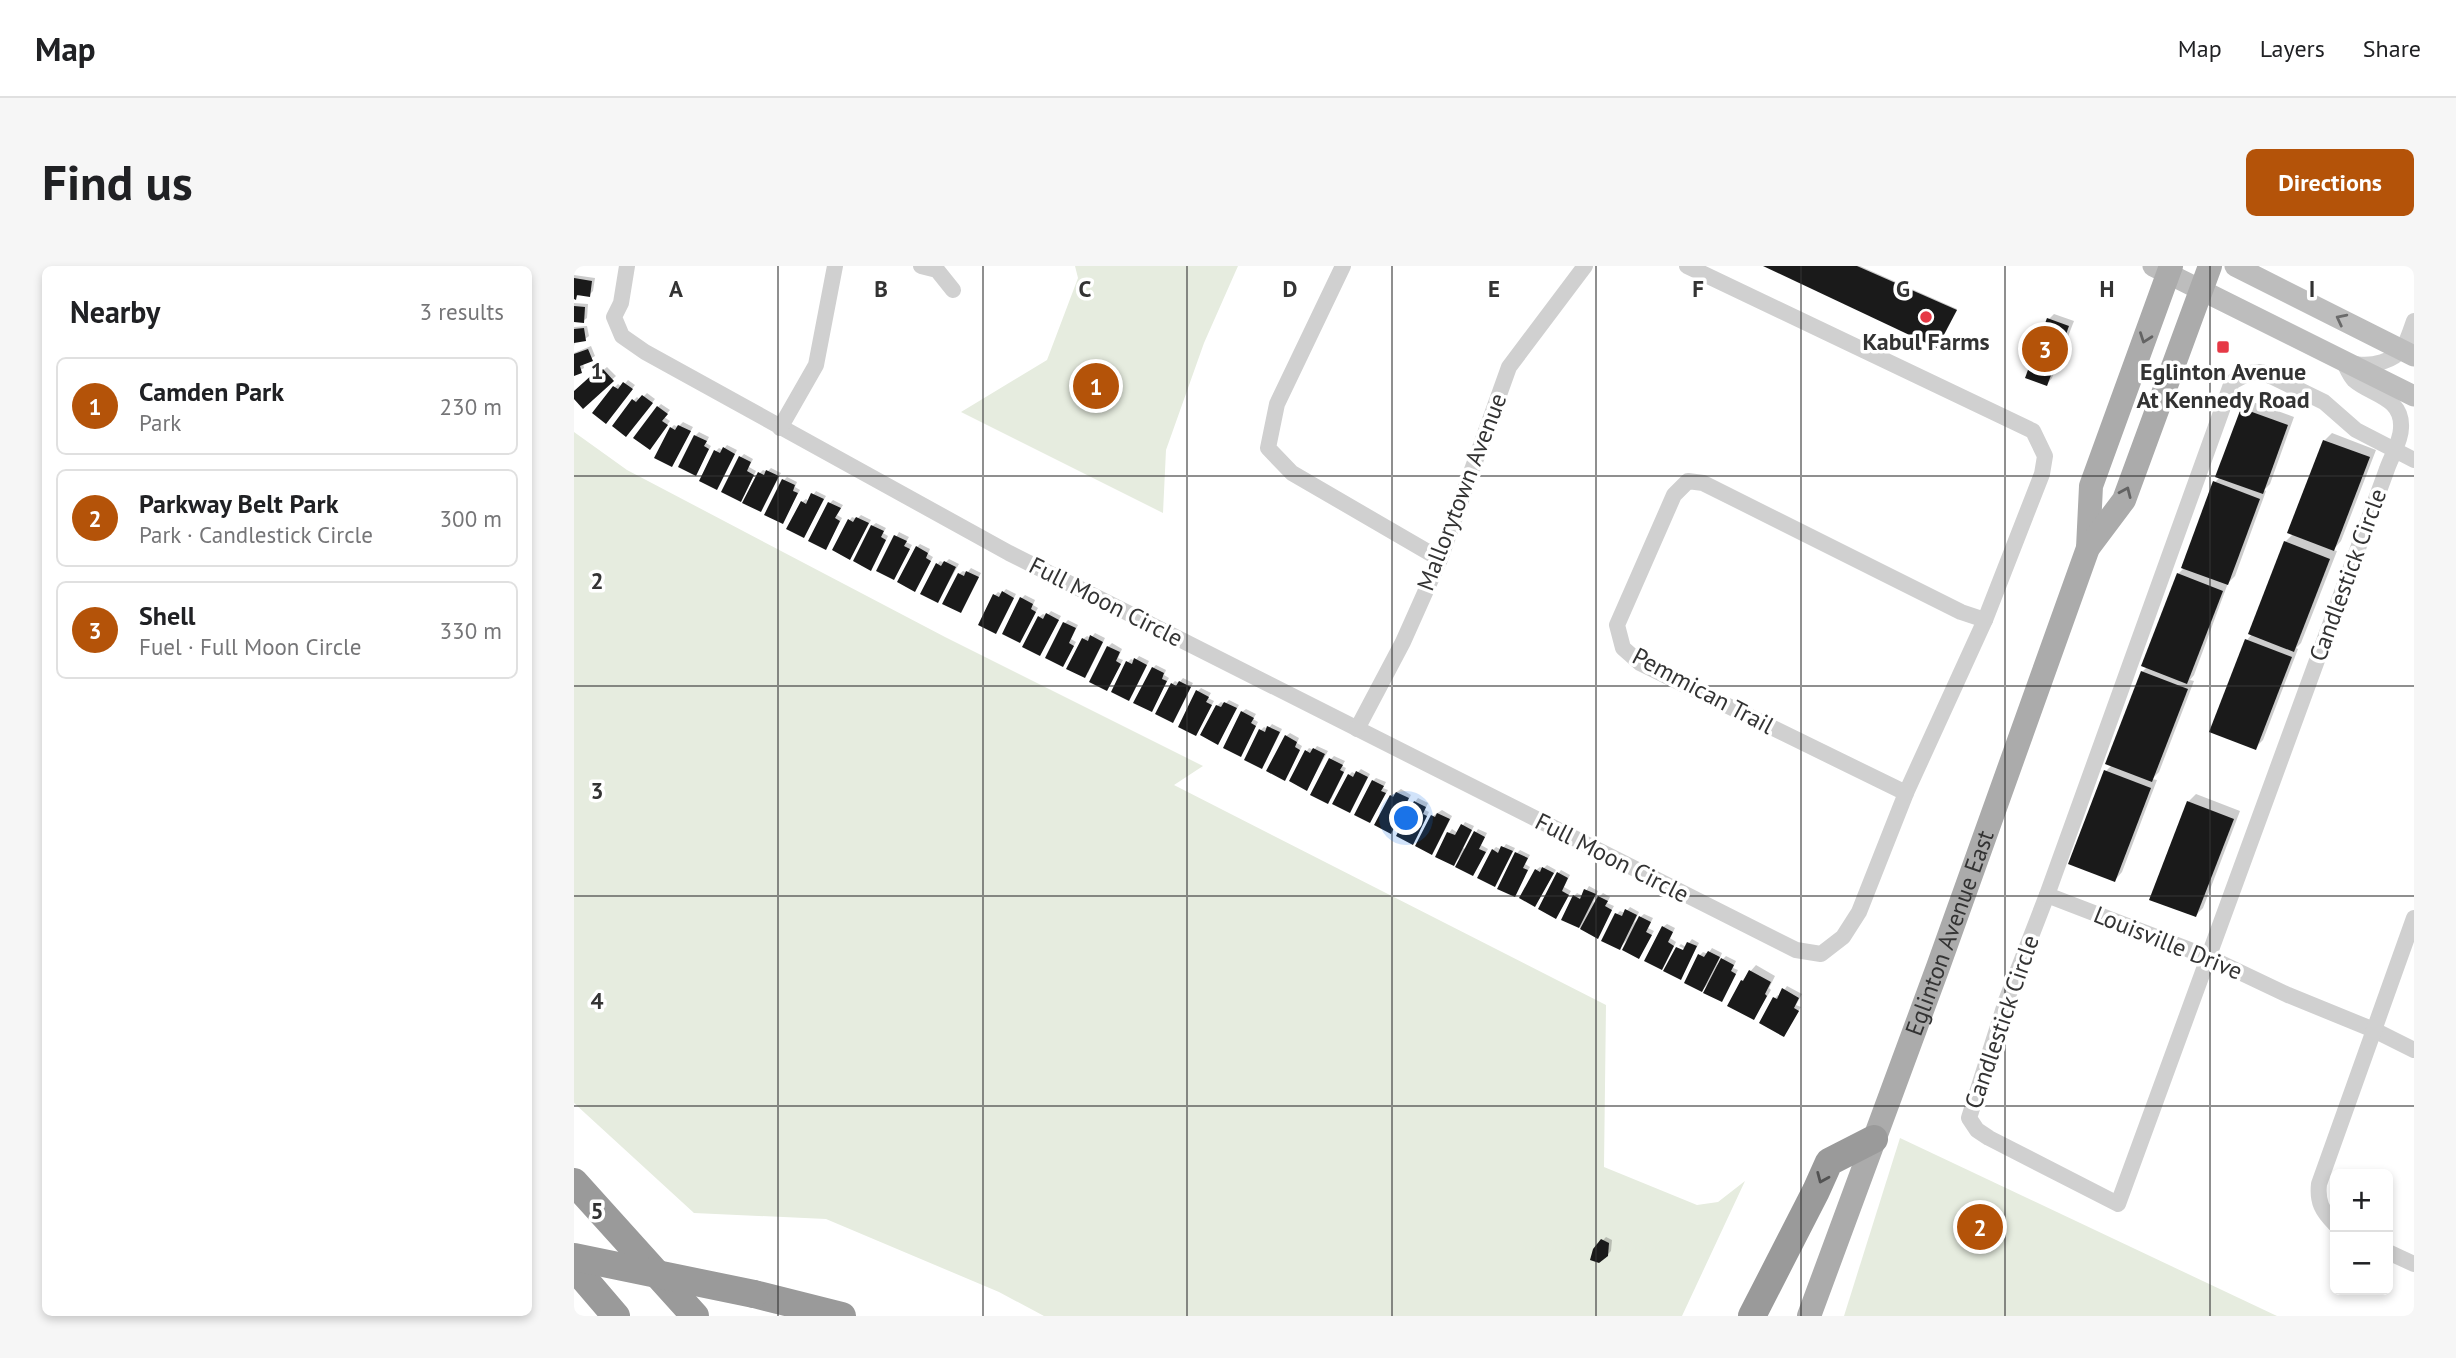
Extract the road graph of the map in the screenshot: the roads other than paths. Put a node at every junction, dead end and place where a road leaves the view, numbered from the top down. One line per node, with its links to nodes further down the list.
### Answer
1 (627, 266): 17 (street, Full Moon Circle)
2 (835, 266): 17 (street)
3 (921, 266): 10 (street)
4 (1343, 266): 21 (street)
5 (1585, 266): 21 (street, Mallorytown Avenue)
6 (1687, 266): 22 (street, Full Moon Circle)
7 (2210, 266): 11 (main road, Eglinton Avenue East)
8 (2235, 266): 13 (main road, one-way to 8)
9 (2164, 269): 11 (main road); 20 (main road, Eglinton Avenue East, one-way to 20)
10 (953, 290)
11 (2201, 290): 14 (main road); 20 (main road, Eglinton Avenue East, one-way to 11)
12 (2414, 321): 13 (street)
13 (2408, 353): 14 (street)
14 (2343, 361): 15 (main road); 16 (street, Candlestick Circle)
15 (2414, 396)
16 (2408, 427): 18 (street, Candlestick Circle)
17 (780, 428): 23 (street, Full Moon Circle)
18 (2394, 451): 19 (street); 25 (street, Candlestick Circle); 27 (street, Candlestick Circle)
19 (2414, 460)
20 (2088, 548): 30 (main road, Eglinton Avenue East)
21 (1440, 559): 23 (street, Mallorytown Avenue)
22 (1985, 620): 24 (street, Full Moon Circle); 24 (street, Pemmican Trail)
23 (1357, 729): 24 (street, Full Moon Circle)
24 (1906, 793)
25 (2047, 895): 27 (street, Louisville Drive); 27 (street, Candlestick Circle)
26 (2414, 919): 28 (street)
27 (2208, 957): 28 (street, Louisville Drive)
28 (2374, 1030): 29 (street, Louisville Drive); 32 (street)
29 (2414, 1050)
30 (1874, 1139): 40 (highway, one-way to 40); 41 (main road, Eglinton Avenue East)
31 (574, 1182): 38 (highway)
32 (2330, 1219)
33 (2393, 1254): 35 (street)
34 (574, 1257): 39 (highway, bridge)
35 (2414, 1264)
36 (574, 1267): 37 (highway)
37 (616, 1316)
38 (695, 1316)
39 (842, 1316)
40 (1752, 1316)
41 (1809, 1316)

